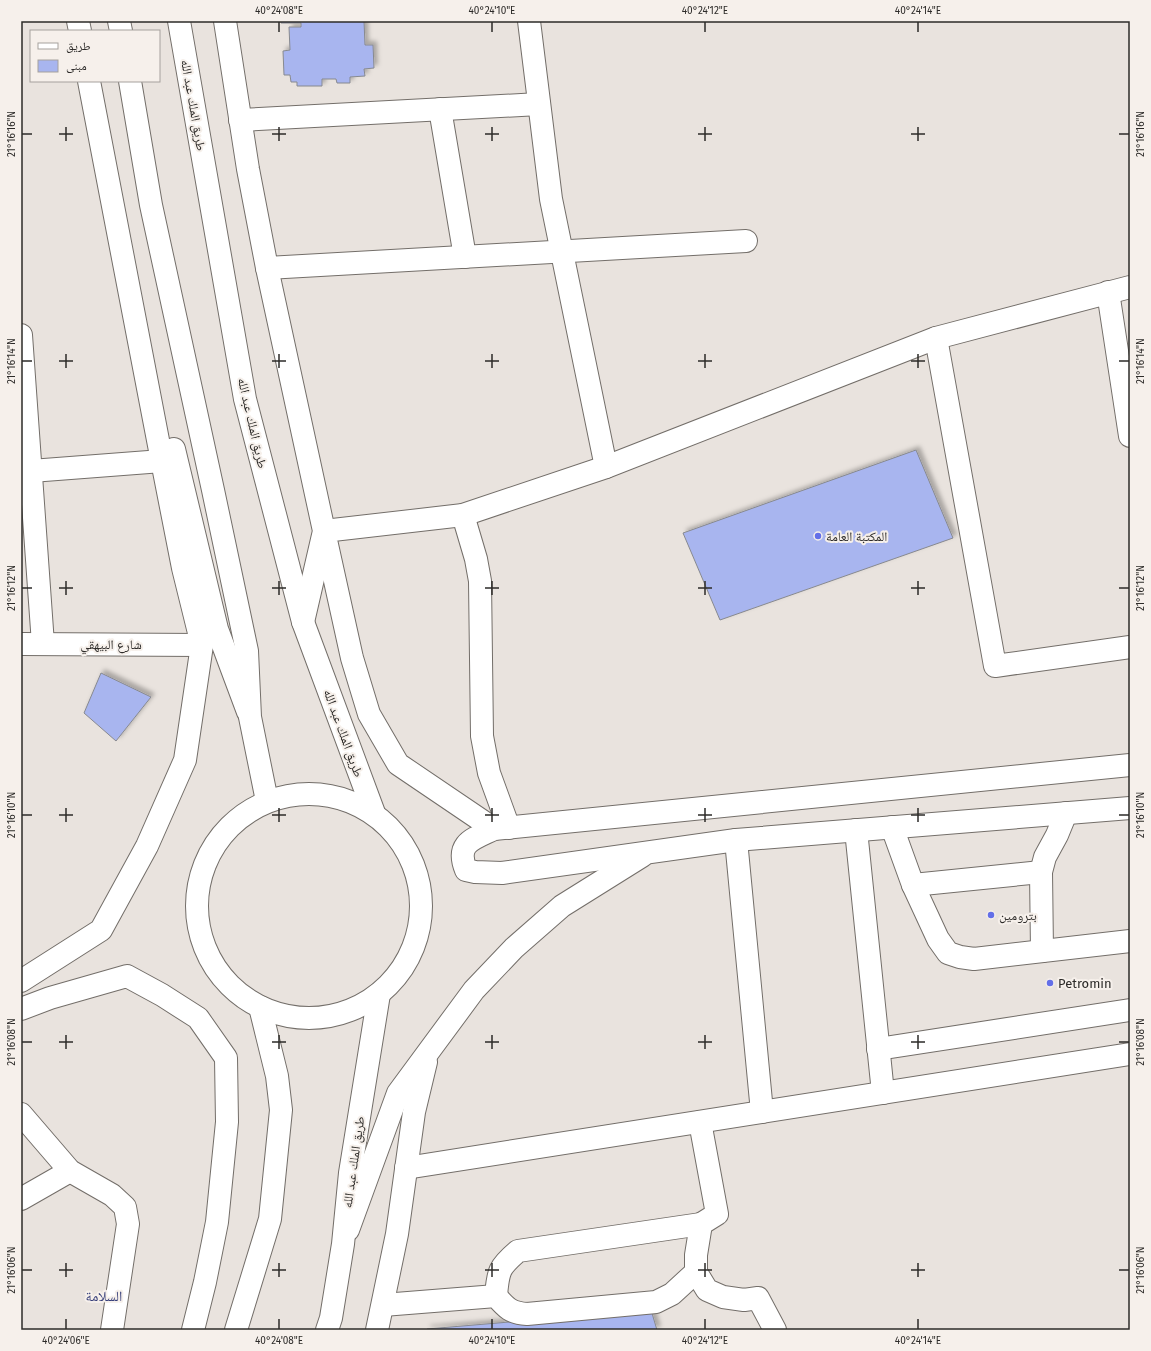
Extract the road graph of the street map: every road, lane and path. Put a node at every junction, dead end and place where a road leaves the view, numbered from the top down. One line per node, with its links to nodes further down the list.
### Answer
1 (179, 21): 24 (street, طريق الملك عبد الله)
2 (225, 21): 8 (street)
3 (529, 21): 6 (street)
4 (90, 82): 17 (street)
5 (130, 82): 29 (street)
6 (539, 104): 7 (street); 10 (street)
7 (440, 109): 8 (street); 11 (street)
8 (240, 120): 12 (street)
9 (746, 241): 10 (street)
10 (562, 251): 11 (street); 20 (street)
11 (465, 257): 12 (street)
12 (267, 268): 23 (street)
13 (1130, 287): 14 (street)
14 (1108, 292): 16 (street); 18 (street)
15 (21, 335): 21 (street)
16 (936, 338): 20 (street); 28 (street)
17 (140, 343): 19 (street); 29 (street)
18 (1130, 436)
19 (162, 461): 21 (street); 27 (street)
20 (606, 467): 22 (street)
21 (31, 471): 26 (street)
22 (463, 515): 23 (street); 36 (street)
23 (324, 531): 24 (street); 36 (street)
24 (303, 622): 33 (street, طريق الملك عبد الله)
25 (21, 644): 26 (street, شارع البيهقي)
26 (43, 644): 27 (street, شارع البيهقي)
27 (202, 645): 44 (street)
28 (1130, 647)
29 (250, 717): 31 (street)
30 (1130, 765): 36 (street)
31 (267, 801): 33 (street); 46 (street)
32 (1130, 808): 34 (street)
33 (374, 813): 45 (street)
34 (1066, 813): 35 (street); 40 (street)
35 (892, 826): 37 (street); 41 (street)
36 (501, 829): 39 (street)
37 (856, 830): 38 (street); 49 (street)
38 (736, 840): 39 (street); 53 (street)
39 (647, 853): 50 (street)
40 (1041, 872): 41 (street); 43 (street)
41 (913, 885): 43 (street)
42 (1130, 941): 43 (street)
43 (1042, 951)
44 (21, 981)
45 (379, 994): 46 (street); 60 (street, طريق الملك عبد الله)
46 (260, 1007): 66 (street)
47 (21, 1009): 65 (street)
48 (1130, 1010): 49 (street)
49 (878, 1049): 52 (street)
50 (428, 1051): 56 (street); 60 (street)
51 (1130, 1054): 52 (street)
52 (883, 1093): 53 (street)
53 (762, 1112): 55 (street)
54 (21, 1114): 57 (street)
55 (700, 1122): 56 (street); 59 (street)
56 (406, 1168): 63 (street)
57 (70, 1171): 58 (street); 64 (street)
58 (21, 1199)
59 (702, 1224): 61 (street); 62 (street)
60 (343, 1244): 67 (street, طريق الملك عبد الله)
61 (696, 1272): 62 (street); 69 (street)
62 (496, 1296): 63 (street)
63 (383, 1304): 68 (street)
64 (112, 1330)
65 (193, 1330)
66 (236, 1330)
67 (327, 1330)
68 (377, 1330)
69 (776, 1330)

